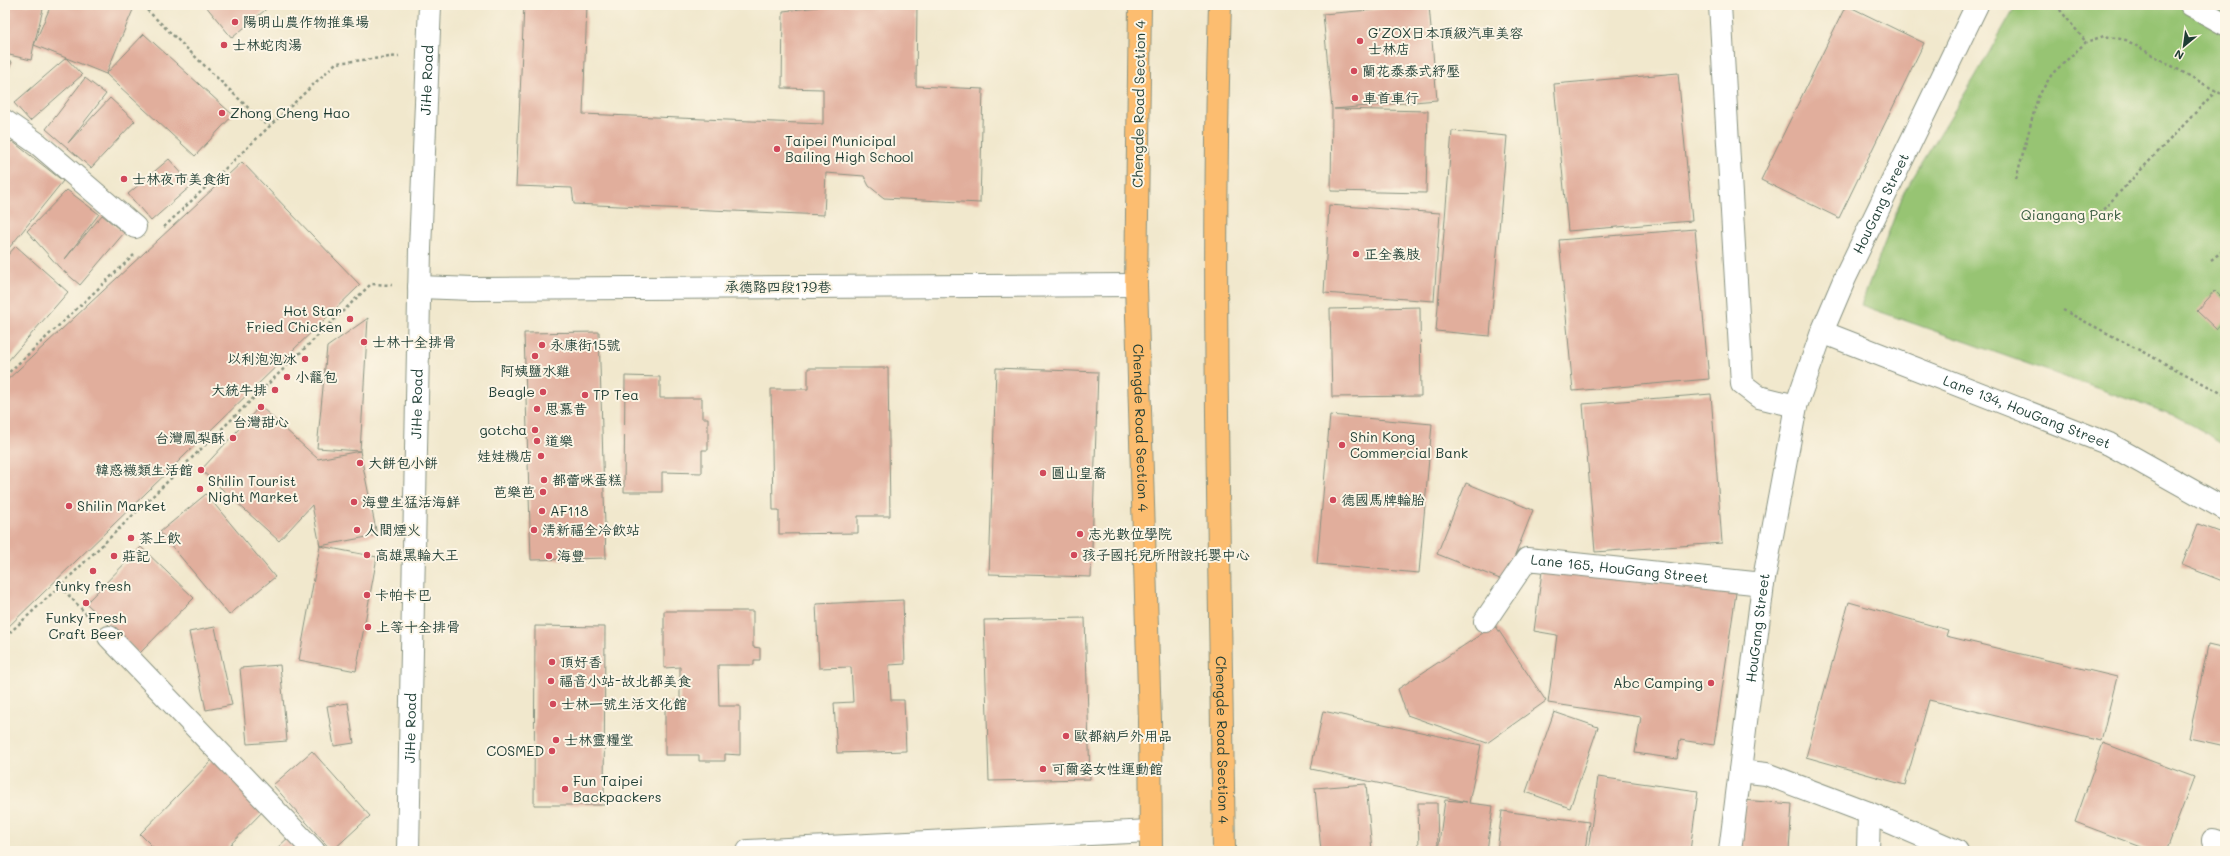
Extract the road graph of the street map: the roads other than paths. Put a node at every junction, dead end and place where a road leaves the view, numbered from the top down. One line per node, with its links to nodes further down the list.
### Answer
1 (430, 5): 11 (street, JiHe Road)
2 (1140, 5): 10 (main road, Chengde Road Section 4)
3 (1220, 5): 24 (main road, Chengde Road Section 4)
4 (1720, 5): 13 (street)
5 (1977, 5): 12 (street, HouGang Street)
6 (2191, 5): 7 (street)
7 (2225, 24)
8 (5, 121): 9 (street)
9 (135, 227)
10 (1136, 285): 11 (street, 承德路四段179巷); 20 (main road, Chengde Road Section 4)
11 (420, 287): 22 (street, JiHe Road)
12 (1822, 332): 13 (street, HouGang Street); 14 (street, Lane 134, HouGang Street)
13 (1796, 406): 15 (street, HouGang Street)
14 (2225, 508)
15 (1763, 584): 16 (street, Lane 165, HouGang Street); 18 (street, HouGang Street)
16 (1485, 621)
17 (109, 637): 21 (street)
18 (1740, 771): 19 (street); 25 (street, HouGang Street)
19 (1869, 813): 26 (street); 27 (street)
20 (1150, 841): 23 (street)
21 (314, 851)
22 (408, 851)
23 (748, 851)
24 (1224, 851)
25 (1730, 851)
26 (1868, 851)
27 (1957, 851)

